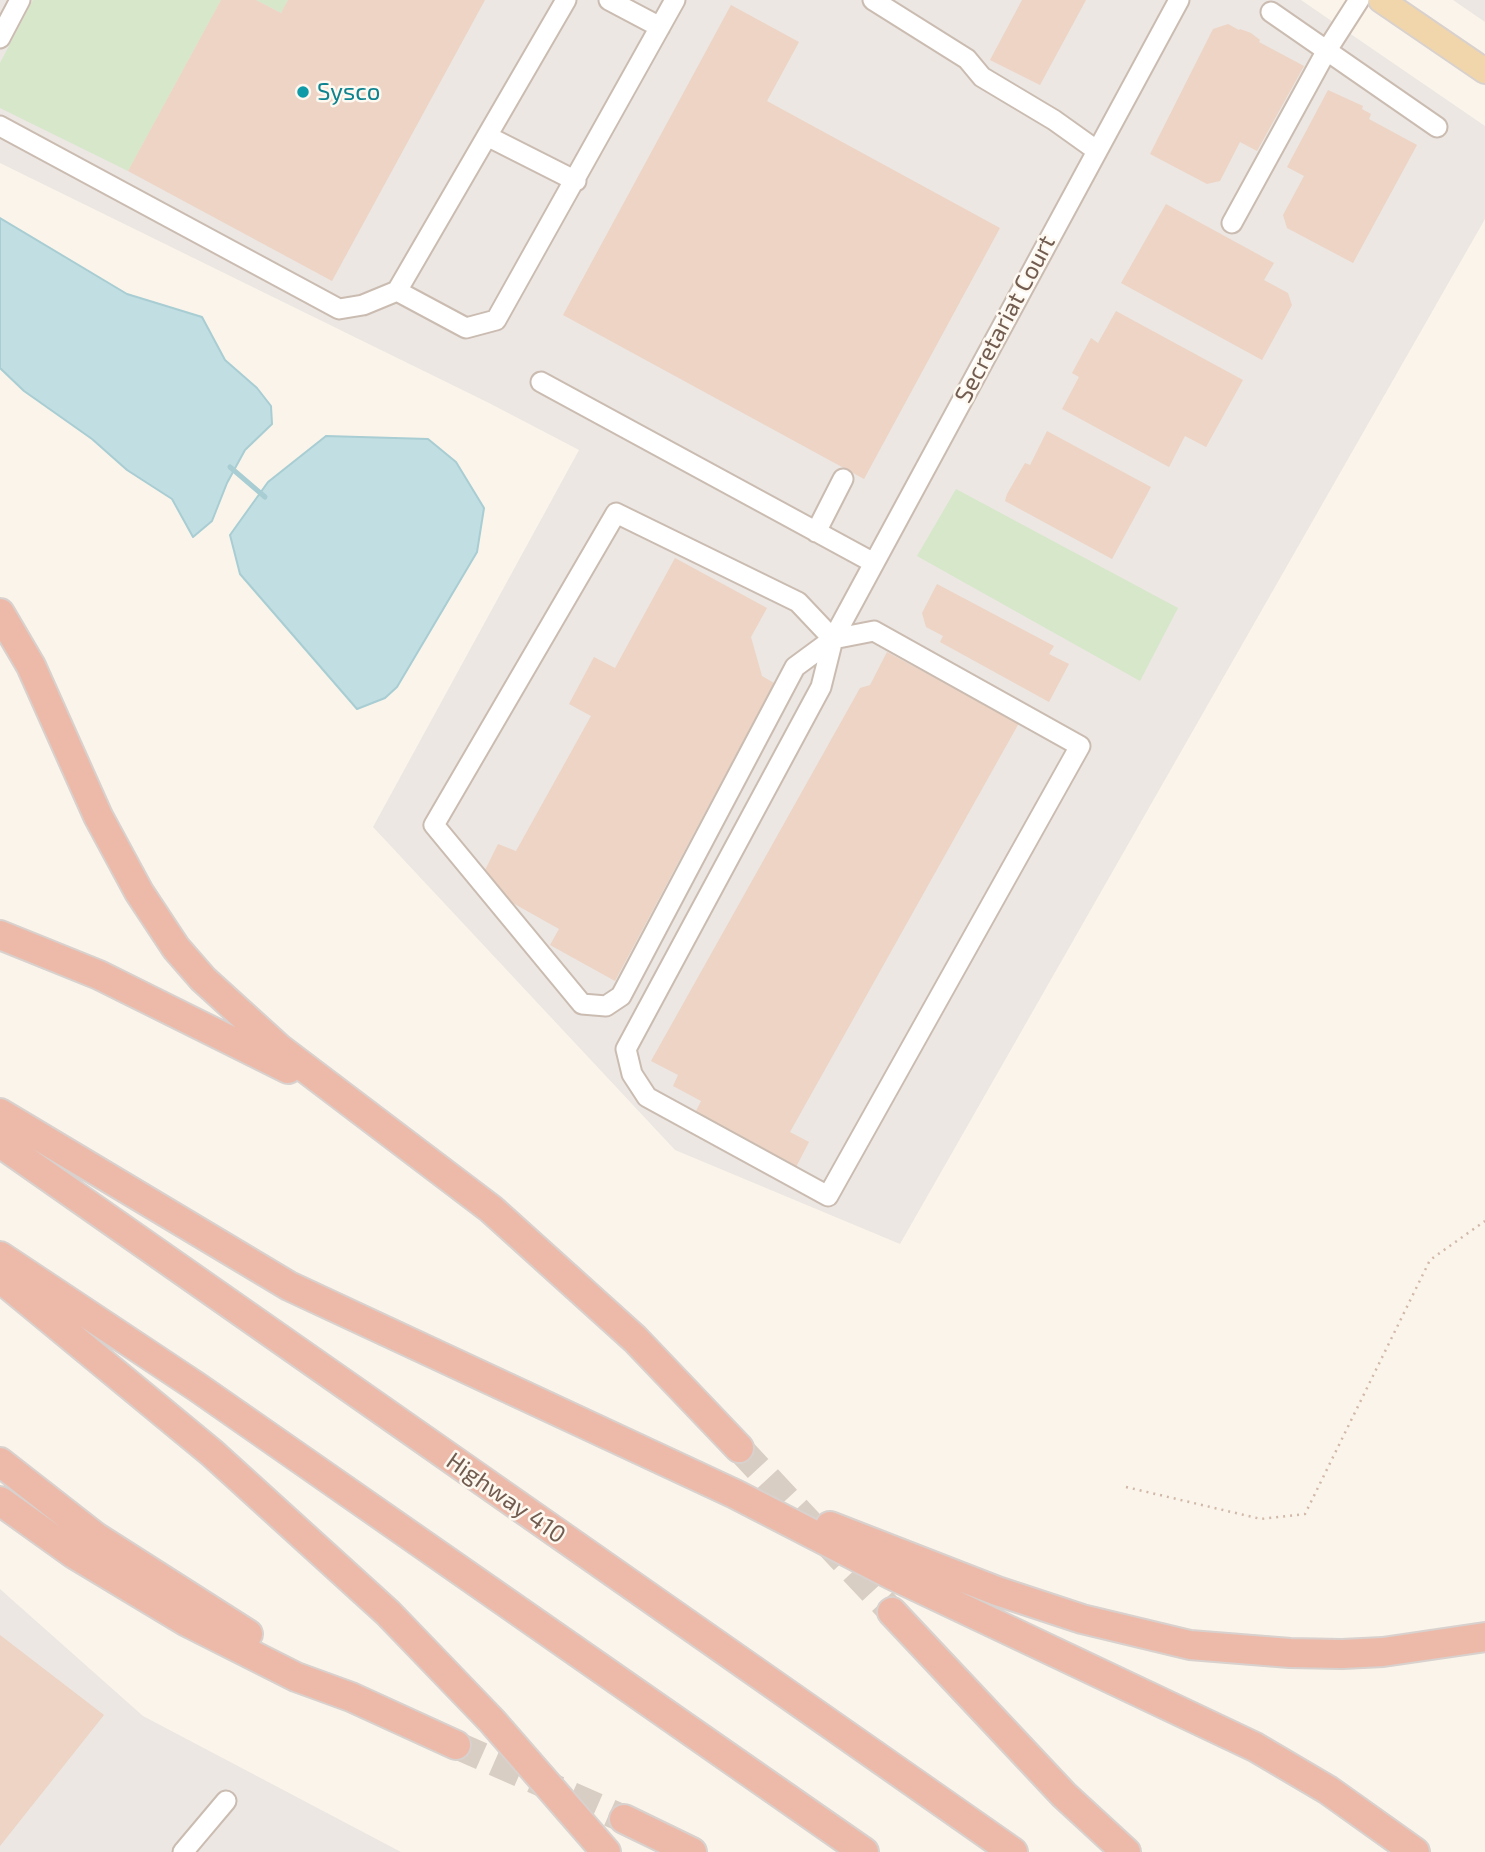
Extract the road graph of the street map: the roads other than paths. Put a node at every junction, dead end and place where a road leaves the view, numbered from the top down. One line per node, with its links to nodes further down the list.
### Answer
1 (20, 0): 11 (street)
2 (566, 0): 16 (street)
3 (609, 0): 10 (street)
4 (676, 0): 10 (street)
5 (873, 0): 17 (street)
6 (1179, 0): 17 (street, Secretariat Court)
7 (1359, 0): 12 (street)
8 (1381, 0): 13 (main road)
9 (1271, 12): 12 (street)
10 (660, 27): 18 (street)
11 (0, 38)
12 (1328, 50): 15 (street); 19 (street)
13 (1485, 71)
14 (0, 126): 20 (street)
15 (1437, 127)
16 (487, 136): 18 (street); 20 (street)
17 (1096, 150): 24 (street, Secretariat Court)
18 (576, 181): 20 (street)
19 (1232, 223)
20 (397, 291)
21 (541, 382): 23 (street)
22 (843, 479): 23 (street)
23 (816, 531): 24 (street)
24 (874, 564): 26 (street, Secretariat Court)
25 (0, 614): 28 (highway)
26 (833, 639): 26 (street); 26 (street)
27 (0, 935): 28 (highway)
28 (335, 1092): 33 (highway)
29 (0, 1113): 35 (highway)
30 (0, 1143): 47 (highway, Highway 410)
31 (0, 1256): 46 (highway)
32 (0, 1279): 44 (highway)
33 (739, 1448)
34 (0, 1462): 39 (highway)
35 (735, 1494): 38 (highway); 49 (highway)
36 (0, 1501): 39 (highway)
37 (892, 1612): 48 (highway)
38 (1485, 1637)
39 (351, 1697): 40 (highway)
40 (456, 1745)
41 (226, 1801): 43 (street)
42 (624, 1819): 45 (highway)
43 (183, 1852)
44 (606, 1852)
45 (692, 1852)
46 (864, 1852)
47 (1013, 1852)
48 (1126, 1852)
49 (1415, 1852)

